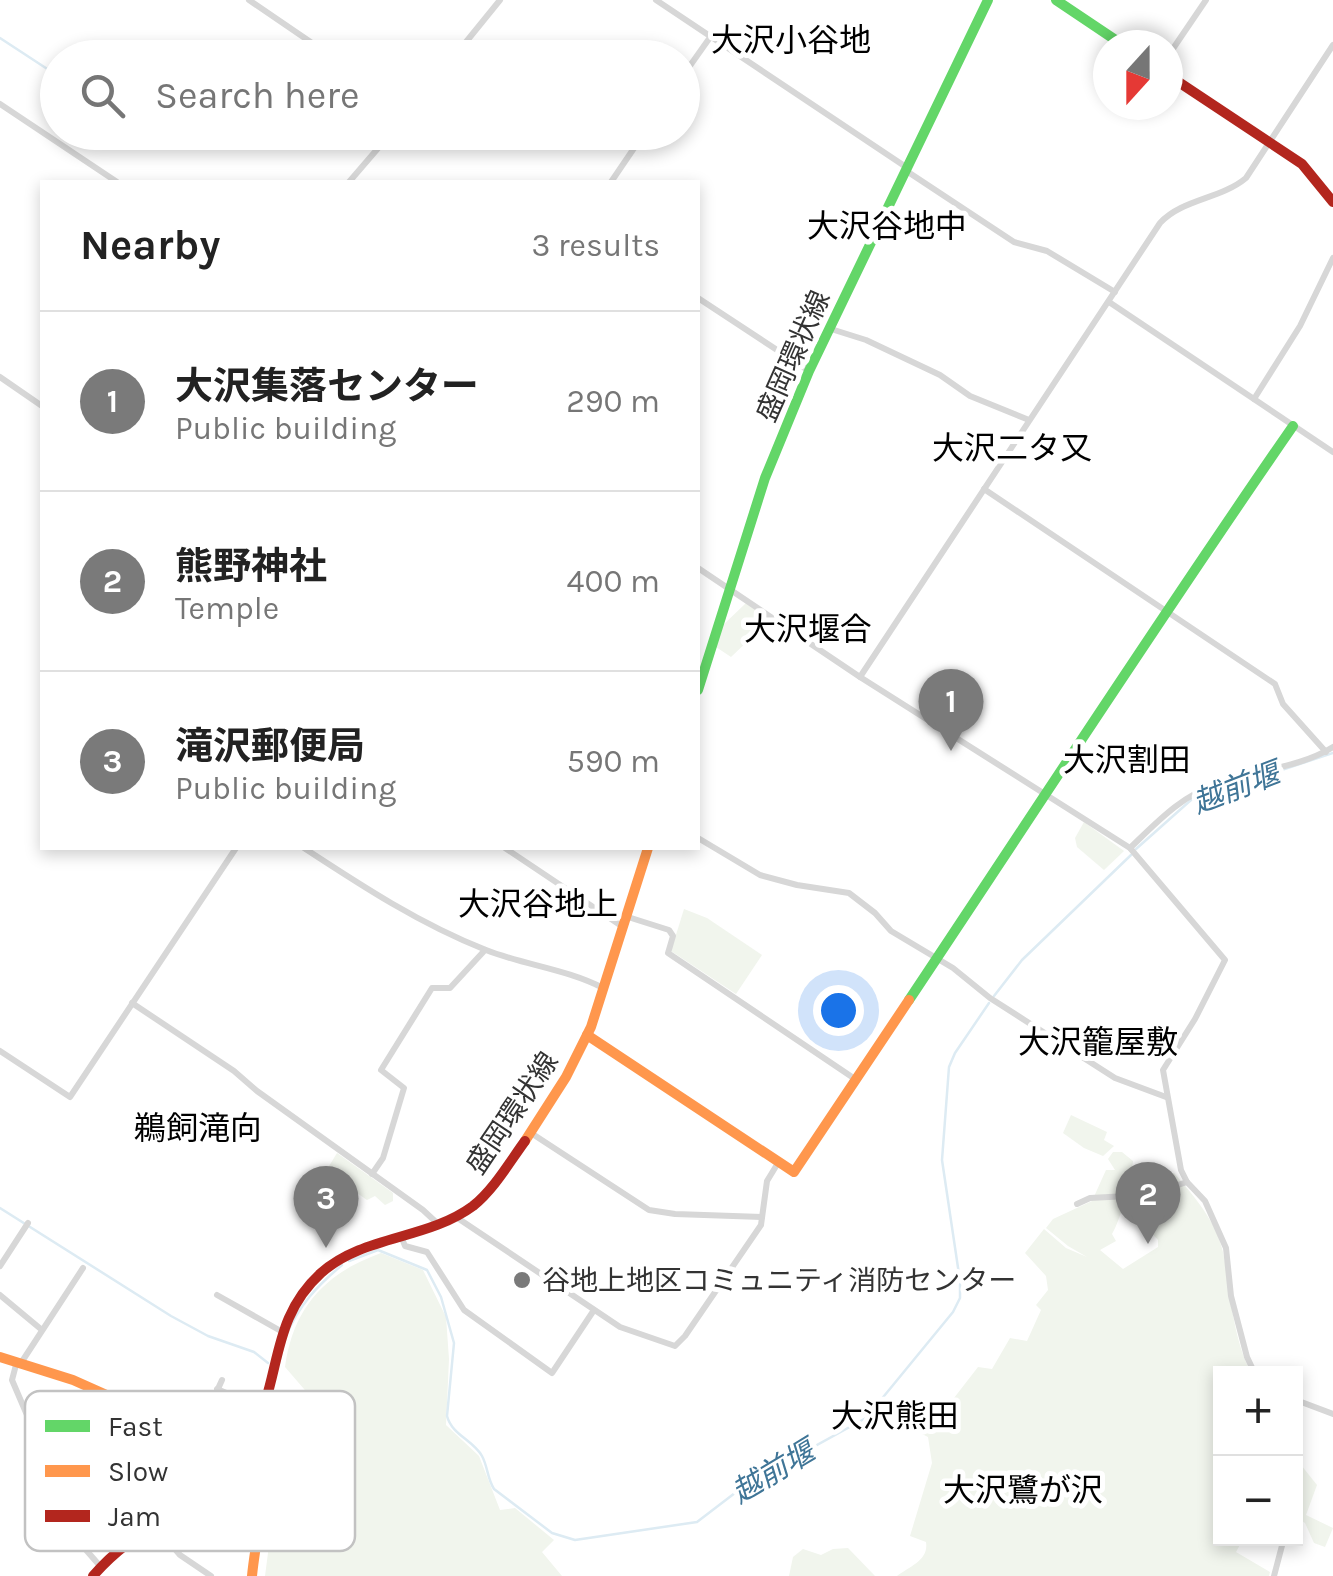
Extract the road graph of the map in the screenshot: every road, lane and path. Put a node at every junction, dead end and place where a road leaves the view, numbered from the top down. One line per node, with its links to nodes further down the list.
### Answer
1 (248, 0): 10 (street)
2 (500, 0): 11 (street)
3 (656, 0): 9 (street)
4 (988, 0): 21 (main road, 盛岡環状線)
5 (1056, 0): 7 (main road)
6 (1206, 0): 8 (street)
7 (1101, 30)
8 (1183, 34)
9 (710, 36): 13 (street); 21 (street)
10 (307, 40)
11 (468, 40)
12 (1333, 44): 17 (street)
13 (700, 51)
14 (1183, 84): 17 (main road)
15 (0, 104): 16 (street)
16 (40, 131)
17 (1271, 142): 25 (main road); 27 (street)
18 (69, 150): 22 (street)
19 (377, 150): 23 (street)
20 (633, 150): 24 (street)
21 (906, 168): 27 (street); 30 (main road, 盛岡環状線)
22 (114, 180)
23 (351, 180)
24 (613, 180)
25 (1333, 202)
26 (1333, 258): 33 (street)
27 (1115, 292): 29 (street)
28 (700, 299): 31 (street)
29 (1109, 302): 33 (street); 35 (street)
30 (828, 328): 31 (main road, 盛岡環状線); 35 (street)
31 (809, 371): 40 (main road, 盛岡環状線)
32 (0, 377): 34 (street)
33 (1254, 399): 36 (street)
34 (40, 405)
35 (1029, 420): 38 (street)
36 (1293, 426): 37 (street); 41 (main road)
37 (1333, 452)
38 (984, 489): 41 (street); 42 (street)
39 (700, 569): 40 (street)
40 (729, 588): 42 (street); 43 (main road, 盛岡環状線)
41 (1165, 610): 44 (street); 45 (main road)
42 (860, 677): 45 (street)
43 (700, 683)
44 (1330, 749): 51 (street)
45 (1044, 796): 51 (street); 54 (main road)
46 (700, 839): 54 (street)
47 (235, 850): 56 (street)
48 (307, 850): 53 (street)
49 (508, 850): 52 (street)
50 (647, 850): 52 (main road, 盛岡環状線)
51 (1132, 851): 60 (street)
52 (624, 922): 55 (main road, 盛岡環状線); 59 (street)
53 (485, 950): 55 (street); 63 (street)
54 (936, 957): 59 (main road); 60 (street)
55 (603, 988): 57 (main road, 盛岡環状線)
56 (132, 1003): 58 (street); 63 (street)
57 (587, 1035): 61 (main road, 盛岡環状線); 62 (main road)
58 (0, 1050)
59 (855, 1079): 62 (main road)
60 (1166, 1097): 64 (street)
61 (530, 1132): 66 (main road, 盛岡環状線); 67 (street)
62 (778, 1163): 67 (street)
63 (372, 1174): 68 (street)
64 (1187, 1182): 65 (street); 80 (street)
65 (1077, 1204)
66 (455, 1216): 68 (main road, 盛岡環状線); 75 (street)
67 (762, 1216): 75 (street)
68 (436, 1223): 70 (main road, 盛岡環状線)
69 (27, 1225): 71 (street)
70 (400, 1235): 75 (street); 77 (main road, 盛岡環状線)
71 (0, 1266)
72 (83, 1268): 76 (street)
73 (0, 1295): 76 (street)
74 (217, 1295): 77 (street)
75 (594, 1310)
76 (42, 1330): 79 (street)
77 (280, 1330): 84 (main road, 盛岡環状線)
78 (0, 1357): 79 (main road)
79 (19, 1362): 83 (main road); 86 (street)
80 (1251, 1366)
81 (222, 1380): 82 (street)
82 (218, 1390)
83 (98, 1391)
84 (267, 1391)
85 (1303, 1403): 87 (street)
86 (25, 1410)
87 (1333, 1414)
88 (1282, 1546): 96 (street)
89 (82, 1551): 93 (street)
90 (119, 1551): 93 (main road, 盛岡環状線)
91 (177, 1551): 94 (street)
92 (255, 1551): 95 (main road)
93 (97, 1571)
94 (211, 1576)
95 (252, 1576)
96 (1274, 1576)

